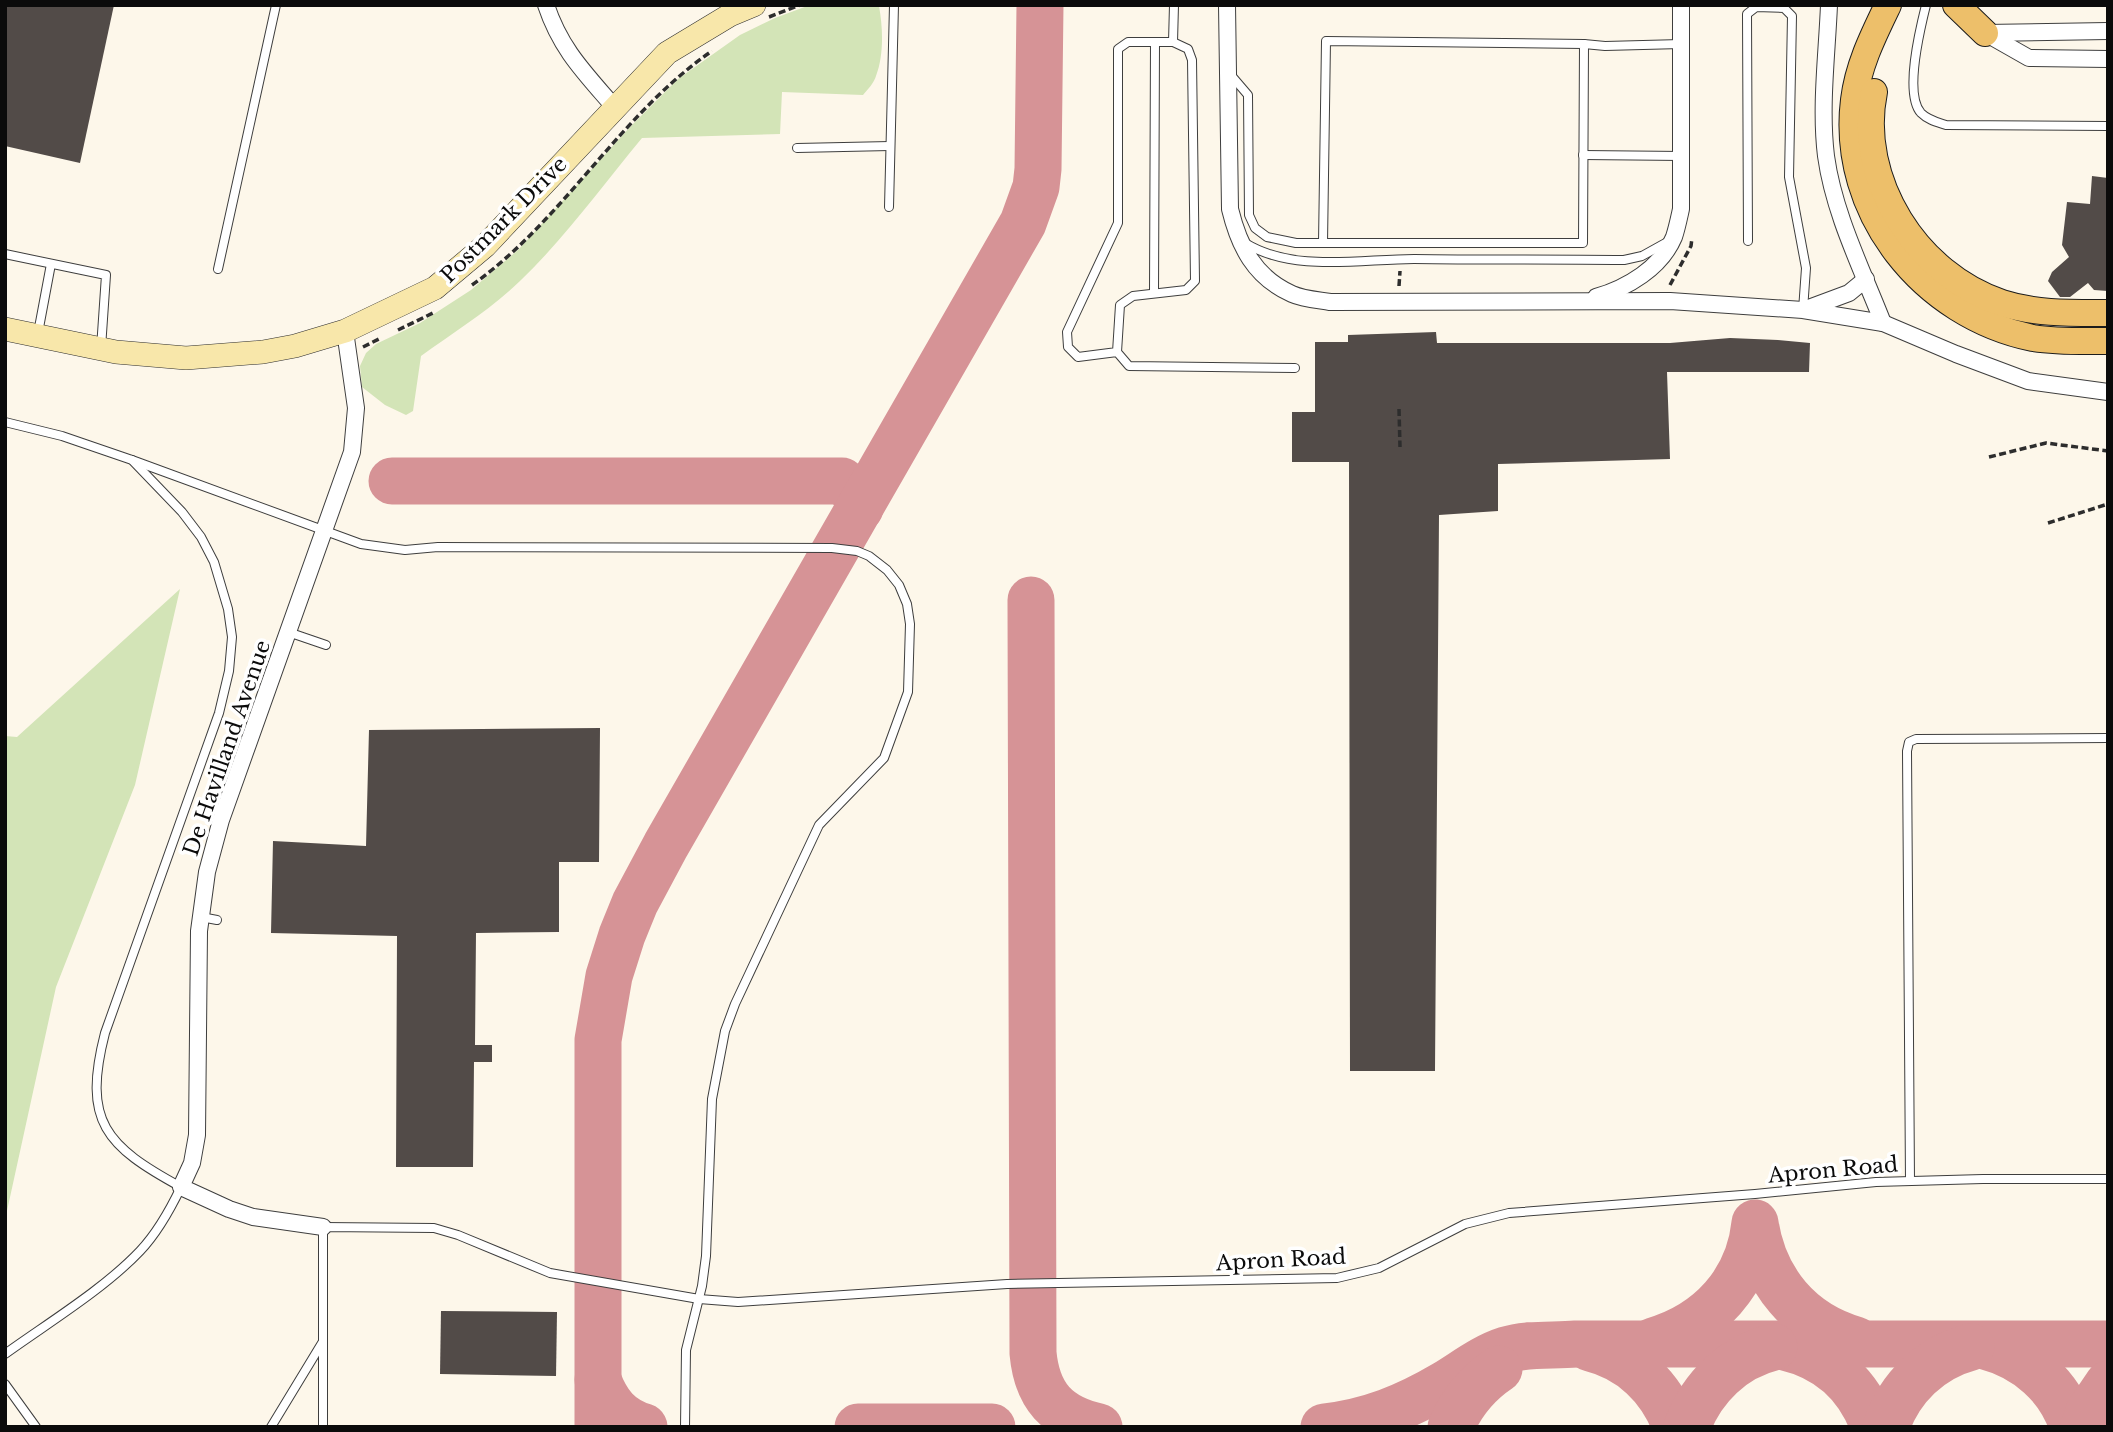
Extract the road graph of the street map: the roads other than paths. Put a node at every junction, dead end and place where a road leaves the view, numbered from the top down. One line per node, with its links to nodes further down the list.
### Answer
1 (276, 5): 34 (lane)
2 (546, 5): 21 (street)
3 (894, 5): 23 (lane)
4 (1174, 5): 16 (lane)
5 (1227, 5): 20 (street)
6 (1681, 5): 18 (street)
7 (1829, 5): 35 (street)
8 (1888, 5): 44 (main road)
9 (1905, 5): 39 (main road)
10 (1926, 5): 22 (lane)
11 (1956, 5): 14 (main road)
12 (758, 13): 21 (street, Postmark Drive)
13 (2108, 30): 14 (street)
14 (1985, 33): 19 (street)
15 (1155, 42): 16 (lane); 36 (lane); 46 (lane)
16 (1173, 42): 36 (lane)
17 (1584, 44): 18 (lane); 25 (lane); 31 (lane)
18 (1681, 44): 26 (street)
19 (2108, 59)
20 (1228, 72): 28 (street); 31 (lane)
21 (615, 108): 42 (street, Postmark Drive)
22 (2108, 126)
23 (890, 146): 24 (lane); 27 (lane)
24 (797, 148)
25 (1583, 155): 26 (lane); 31 (lane)
26 (1682, 156): 29 (street)
27 (889, 207)
28 (1237, 238): 29 (lane); 37 (street)
29 (1673, 239): 37 (street)
30 (1748, 241): 38 (lane)
31 (1323, 243)
32 (5, 254): 33 (lane)
33 (51, 264): 43 (lane); 45 (lane)
34 (218, 269)
35 (1866, 279): 38 (street); 40 (street)
36 (1154, 293): 46 (lane)
37 (1577, 302): 38 (street)
38 (1803, 310): 40 (street)
39 (2108, 313)
40 (1882, 323): 48 (street)
41 (5, 329): 43 (street, Postmark Drive)
42 (345, 331): 45 (street, Postmark Drive); 51 (street, De Havilland Avenue)
43 (38, 336): 45 (street, Postmark Drive)
44 (2108, 341)
45 (101, 349)
46 (1117, 352): 47 (lane)
47 (1295, 368)
48 (2108, 392)
49 (5, 422): 50 (lane)
50 (132, 460): 51 (lane); 59 (lane)
51 (325, 532): 52 (street, De Havilland Avenue); 61 (lane)
52 (288, 632): 53 (lane); 55 (street, De Havilland Avenue)
53 (326, 645)
54 (2108, 738): 58 (lane)
55 (201, 917): 56 (lane); 59 (street, De Havilland Avenue)
56 (218, 920)
57 (2108, 1179): 58 (lane, Apron Road)
58 (1910, 1181): 61 (lane, Apron Road)
59 (181, 1187): 60 (street); 63 (lane)
60 (323, 1227): 61 (lane, Apron Road); 62 (lane)
61 (699, 1298): 68 (lane)
62 (324, 1341): 66 (lane); 67 (lane)
63 (5, 1354)
64 (5, 1384): 65 (lane)
65 (36, 1427)
66 (271, 1427)
67 (323, 1427)
68 (685, 1427)

